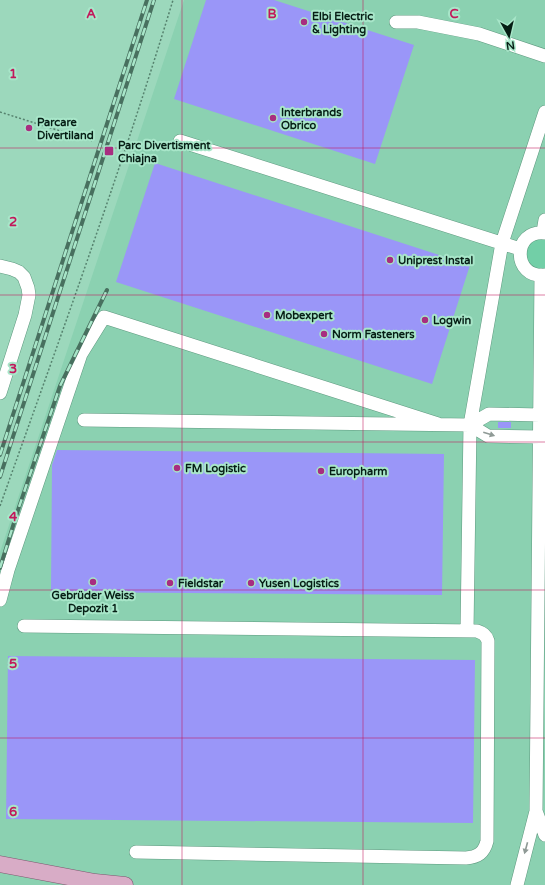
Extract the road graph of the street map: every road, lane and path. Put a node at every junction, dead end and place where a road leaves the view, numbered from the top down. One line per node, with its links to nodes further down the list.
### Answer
1 (173, 0): 20 (path)
2 (396, 22): 3 (street)
3 (545, 56)
4 (0, 112): 6 (path)
5 (545, 112): 9 (street)
6 (92, 141)
7 (180, 141): 9 (street)
8 (544, 228): 10 (street)
9 (502, 243): 10 (street); 18 (street)
10 (520, 249): 12 (street)
11 (0, 266): 13 (street)
12 (543, 275): 14 (street)
13 (0, 393)
14 (542, 398): 15 (street)
15 (540, 415): 18 (street); 19 (street)
16 (84, 420): 17 (street)
17 (438, 424): 18 (street); 22 (street)
18 (470, 424): 19 (street, one-way to 19); 24 (street)
19 (540, 437): 21 (street)
20 (0, 506)
21 (542, 594): 25 (street)
22 (0, 600)
23 (24, 626): 24 (street)
24 (467, 631): 29 (street)
25 (541, 702): 26 (street)
26 (541, 721): 27 (street)
27 (536, 811): 28 (street); 32 (street, one-way to 32)
28 (545, 835)
29 (136, 852)
30 (0, 864): 31 (main road)
31 (125, 885)
32 (517, 885)

